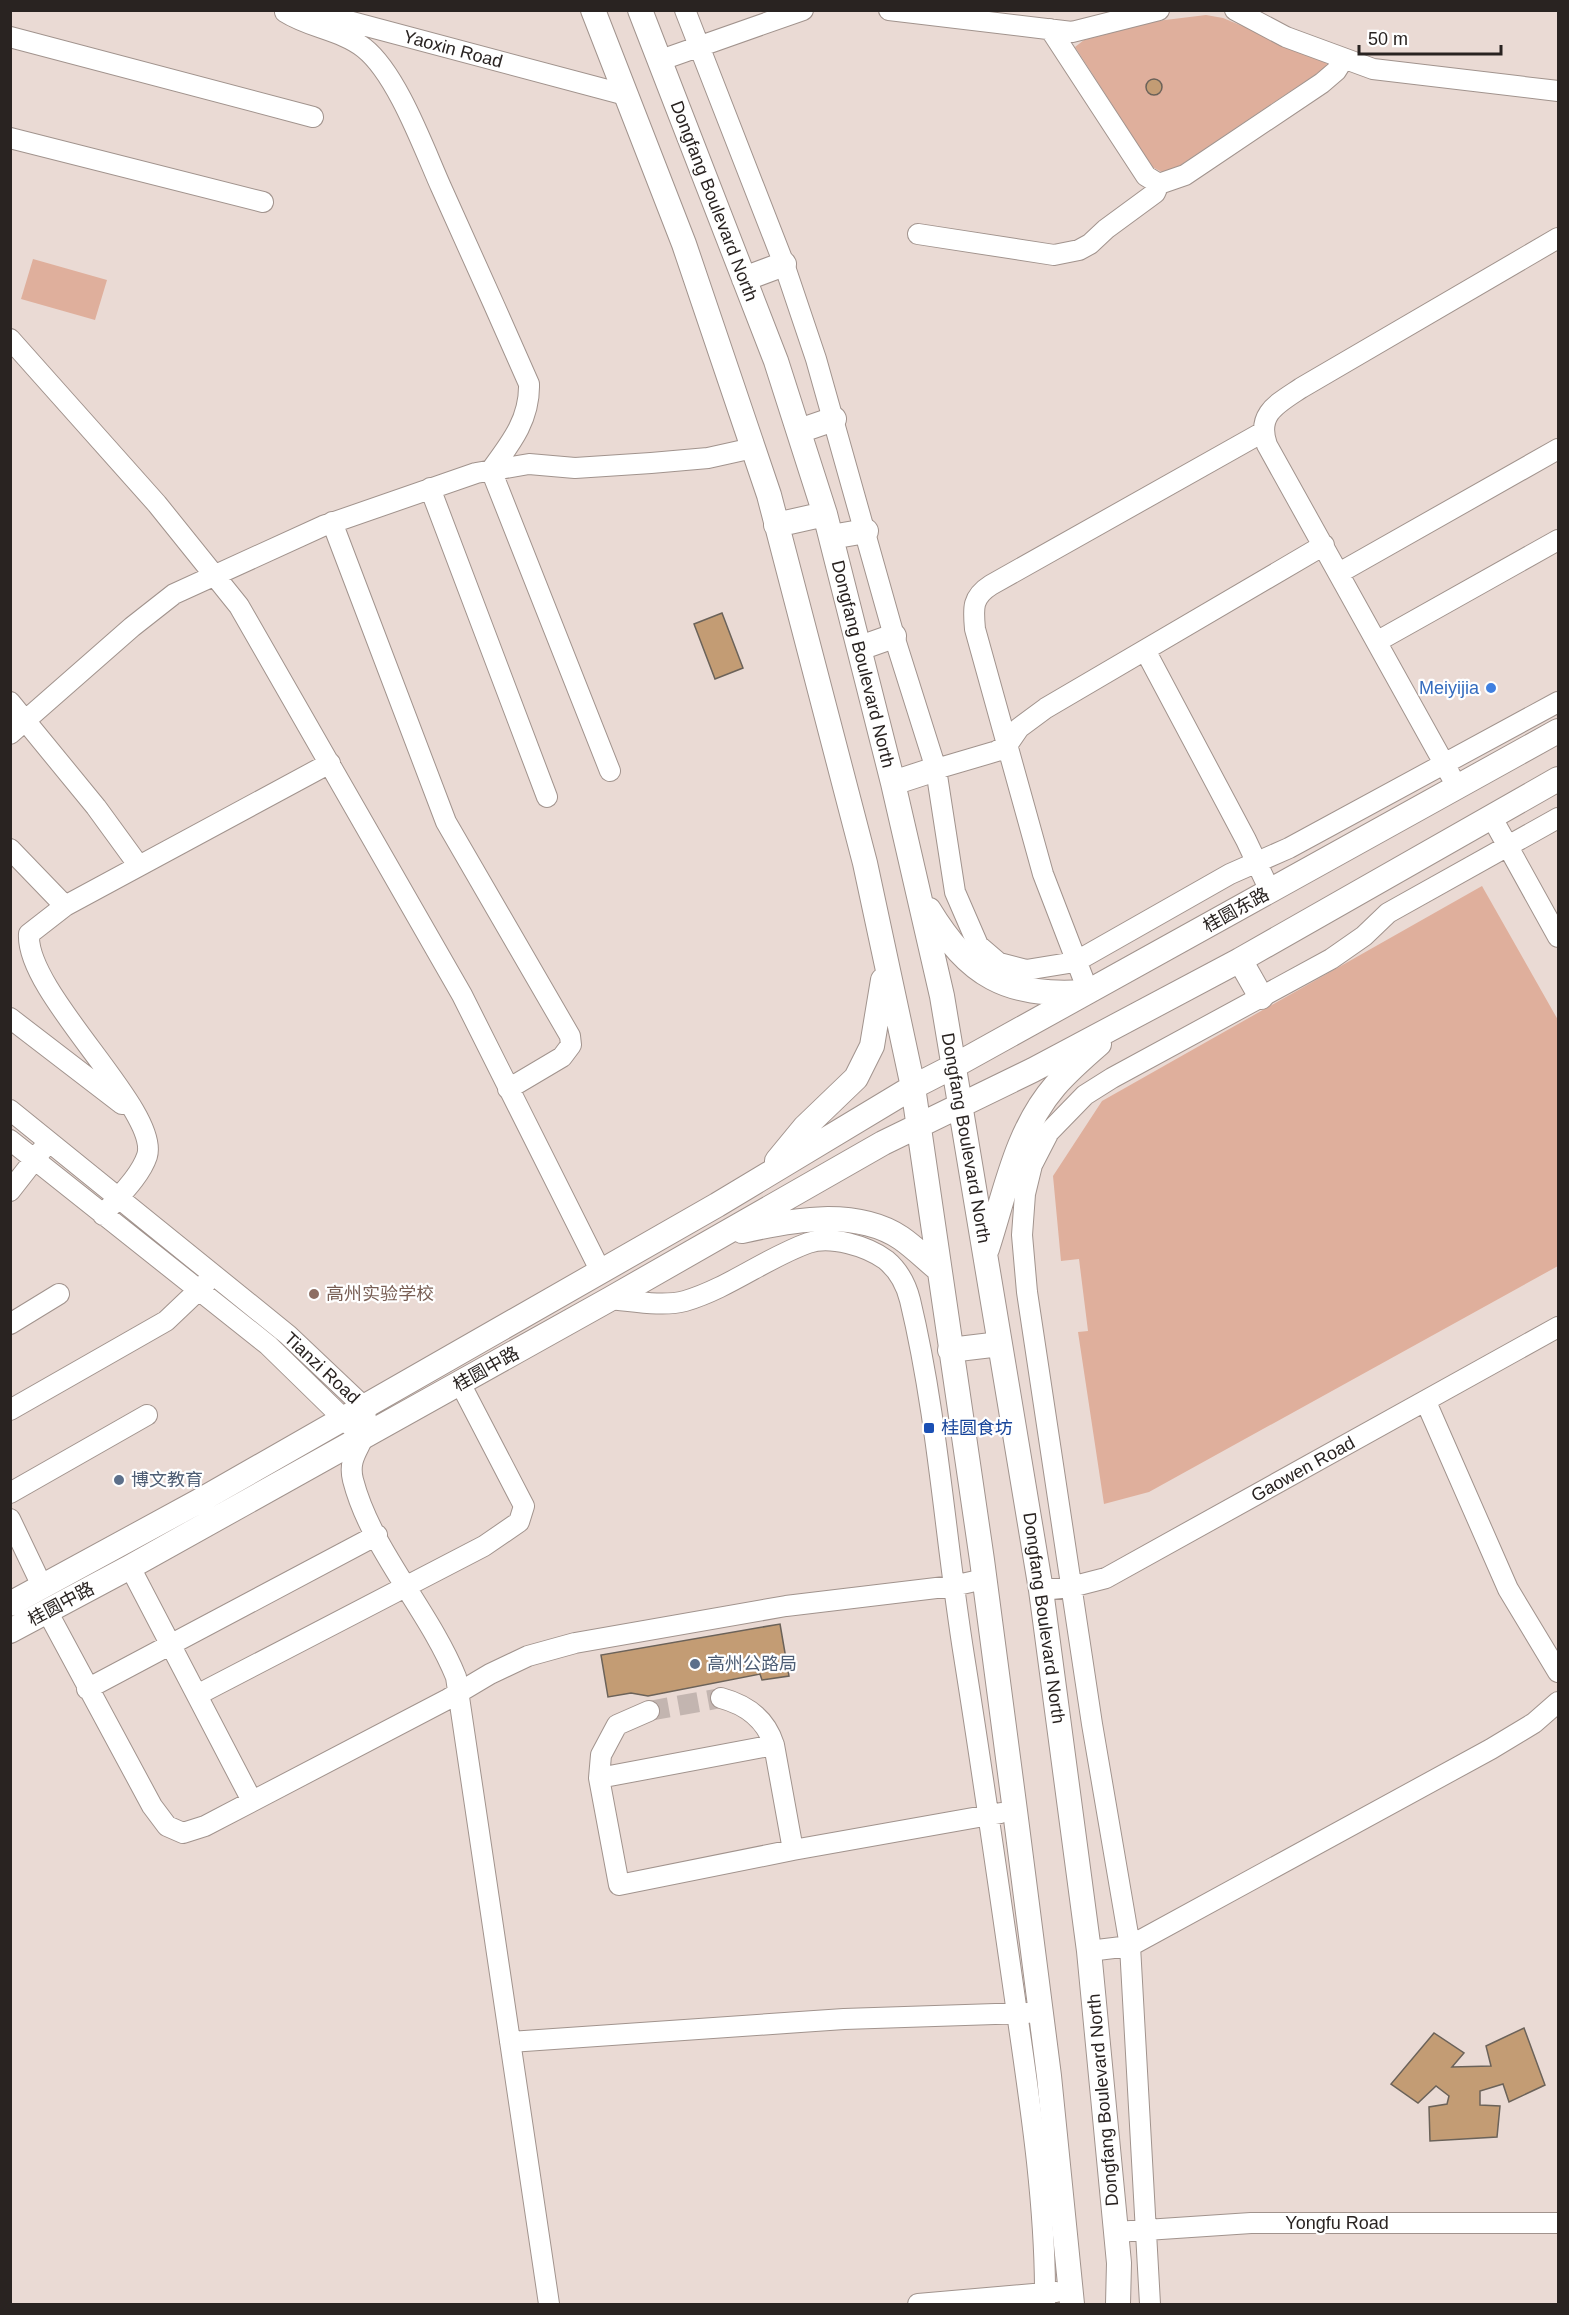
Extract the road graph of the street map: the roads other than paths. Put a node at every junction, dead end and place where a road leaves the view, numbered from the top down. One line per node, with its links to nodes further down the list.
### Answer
1 (593, 10): 16 (main road)
2 (640, 10): 13 (main road, Dongfang Boulevard North)
3 (685, 10): 12 (street)
4 (803, 10): 9 (street)
5 (889, 10): 10 (street)
6 (1160, 10): 10 (street)
7 (1235, 10): 14 (street)
8 (283, 11): 16 (street, Yaoxin Road); 31 (street)
9 (764, 16): 12 (street)
10 (1050, 29): 19 (street)
11 (10, 37): 17 (street)
12 (699, 46): 13 (street); 23 (street)
13 (661, 60): 24 (main road, Dongfang Boulevard North)
14 (1343, 60): 15 (street); 19 (street)
15 (1558, 91)
16 (626, 95): 29 (main road)
17 (313, 117)
18 (10, 138): 20 (street)
19 (1159, 184): 21 (street)
20 (263, 202)
21 (918, 234)
22 (1558, 238): 28 (street)
23 (784, 264): 24 (main road); 26 (street)
24 (744, 279): 27 (main road, Dongfang Boulevard North)
25 (10, 339): 41 (street)
26 (834, 419): 27 (main road); 36 (street)
27 (799, 431): 33 (main road, Dongfang Boulevard North)
28 (1263, 432): 39 (street); 51 (street)
29 (753, 448): 31 (street); 35 (main road)
30 (1558, 449): 40 (street)
31 (491, 470): 32 (street); 55 (street)
32 (430, 488): 34 (street); 59 (street)
33 (825, 514): 35 (main road); 37 (main road, Dongfang Boulevard North)
34 (332, 522): 41 (street); 79 (street)
35 (776, 525): 70 (main road)
36 (866, 531): 37 (main road); 42 (street)
37 (831, 537): 44 (main road, Dongfang Boulevard North)
38 (1558, 540): 43 (street)
39 (1324, 546): 40 (street); 45 (street)
40 (1339, 573): 43 (street)
41 (214, 574): 48 (street); 52 (street)
42 (894, 636): 44 (main road); 54 (street)
43 (1378, 641): 53 (street)
44 (860, 648): 57 (main road, Dongfang Boulevard North)
45 (1145, 650): 51 (street); 64 (street)
46 (10, 702): 48 (street)
47 (1558, 702): 53 (street)
48 (26, 720): 50 (street); 65 (street)
49 (1558, 731): 58 (main road, 桂圆东路)
50 (10, 734)
51 (1008, 744): 54 (street); 72 (street)
52 (330, 763): 65 (street); 79 (street)
53 (1444, 764): 58 (street); 64 (street)
54 (936, 769): 57 (main road); 72 (street)
55 (610, 771)
56 (1558, 779): 60 (main road)
57 (893, 783): 67 (main road, Dongfang Boulevard North)
58 (1457, 786): 66 (main road, 桂圆东路)
59 (547, 796)
60 (1491, 816): 62 (street); 71 (main road)
61 (1558, 818): 62 (street)
62 (1506, 847): 69 (street); 74 (street)
63 (10, 849): 68 (street)
64 (1257, 861): 66 (street); 72 (street)
65 (139, 866): 68 (street)
66 (1270, 891): 73 (main road, 桂圆东路)
67 (921, 897): 73 (main road); 77 (main road, Dongfang Boulevard North)
68 (65, 906): 81 (street)
69 (1558, 937)
70 (885, 957): 78 (main road); 87 (main road)
71 (1240, 960): 74 (main road); 76 (main road)
72 (1075, 962): 73 (street)
73 (1088, 991): 77 (main road, 桂圆东路)
74 (1261, 997): 117 (street)
75 (10, 1018): 81 (street)
76 (1123, 1022): 80 (main road); 92 (main road)
77 (954, 1066): 78 (main road, 桂圆东路); 80 (main road, Dongfang Boulevard North)
78 (913, 1087): 83 (main road); 87 (main road, 桂圆中路)
79 (508, 1089): 94 (street)
80 (960, 1104): 83 (main road, 桂圆中路); 92 (main road, Dongfang Boulevard North)
81 (133, 1109): 89 (street)
82 (10, 1110): 85 (street, Tianzi Road)
83 (919, 1125): 91 (main road, 桂圆中路); 93 (main road)
84 (10, 1140): 86 (street, Tianzi Road)
85 (48, 1140): 86 (street); 89 (street, Tianzi Road)
86 (35, 1160): 88 (street); 90 (street, Tianzi Road)
87 (766, 1176): 94 (main road, 桂圆中路)
88 (10, 1191)
89 (118, 1197): 90 (street); 95 (street, Tianzi Road)
90 (104, 1215): 96 (street, Tianzi Road)
91 (713, 1238): 93 (main road); 98 (main road, 桂圆中路)
92 (985, 1254): 101 (main road, Dongfang Boulevard North)
93 (937, 1268): 102 (main road)
94 (600, 1270): 106 (main road, 桂圆中路)
95 (214, 1274): 96 (street); 106 (street, Tianzi Road)
96 (199, 1291): 105 (street); 106 (street, Tianzi Road)
97 (59, 1294): 99 (street)
98 (610, 1299): 103 (main road, 桂圆中路); 116 (street)
99 (10, 1324)
100 (1558, 1327): 104 (street, Gaowen Road)
101 (1000, 1344): 102 (main road); 118 (main road, Dongfang Boulevard North)
102 (950, 1350): 113 (main road)
103 (460, 1383): 108 (main road, 桂圆中路); 115 (street)
104 (1426, 1402): 117 (street, Gaowen Road); 123 (street)
105 (10, 1410)
106 (353, 1412): 108 (street, Tianzi Road); 114 (main road, 桂圆中路)
107 (147, 1415): 109 (street)
108 (366, 1435): 111 (street); 112 (main road, 桂圆中路)
109 (10, 1493)
110 (10, 1518): 114 (street)
111 (377, 1535): 115 (street); 122 (street)
112 (130, 1567): 120 (main road, 桂圆中路); 122 (street)
113 (984, 1579): 116 (street); 133 (main road)
114 (42, 1586): 119 (main road, 桂圆中路)
115 (407, 1587): 125 (street); 126 (street)
116 (953, 1587): 125 (street); 134 (street)
117 (1071, 1587): 118 (street, Gaowen Road); 136 (street)
118 (1041, 1590): 137 (main road, Dongfang Boulevard North)
119 (10, 1604)
120 (47, 1611): 121 (main road, 桂圆中路); 124 (street)
121 (10, 1631)
122 (171, 1645): 124 (street); 126 (street)
123 (1558, 1672)
124 (87, 1689): 132 (street)
125 (458, 1693): 132 (street); 140 (street)
126 (197, 1695): 132 (street)
127 (721, 1698): 130 (street)
128 (1558, 1702): 136 (street)
129 (649, 1712): 131 (street)
130 (774, 1745): 131 (street); 135 (street)
131 (599, 1778): 135 (street)
132 (252, 1801)
133 (1015, 1811): 134 (street); 138 (main road)
134 (989, 1815): 135 (street); 139 (street)
135 (793, 1850)
136 (1130, 1946): 137 (street); 142 (street)
137 (1089, 1951): 143 (main road, Dongfang Boulevard North)
138 (1041, 2013): 139 (street); 144 (main road)
139 (1017, 2014): 140 (street); 145 (street)
140 (510, 2042): 146 (street)
141 (1558, 2223): 142 (street, Yongfu Road)
142 (1148, 2229): 143 (street, Yongfu Road); 149 (street)
143 (1116, 2232): 148 (main road, Dongfang Boulevard North)
144 (1072, 2298): 145 (street)
145 (1045, 2299): 147 (street)
146 (549, 2304)
147 (918, 2304)
148 (1118, 2304)
149 (1150, 2304)

